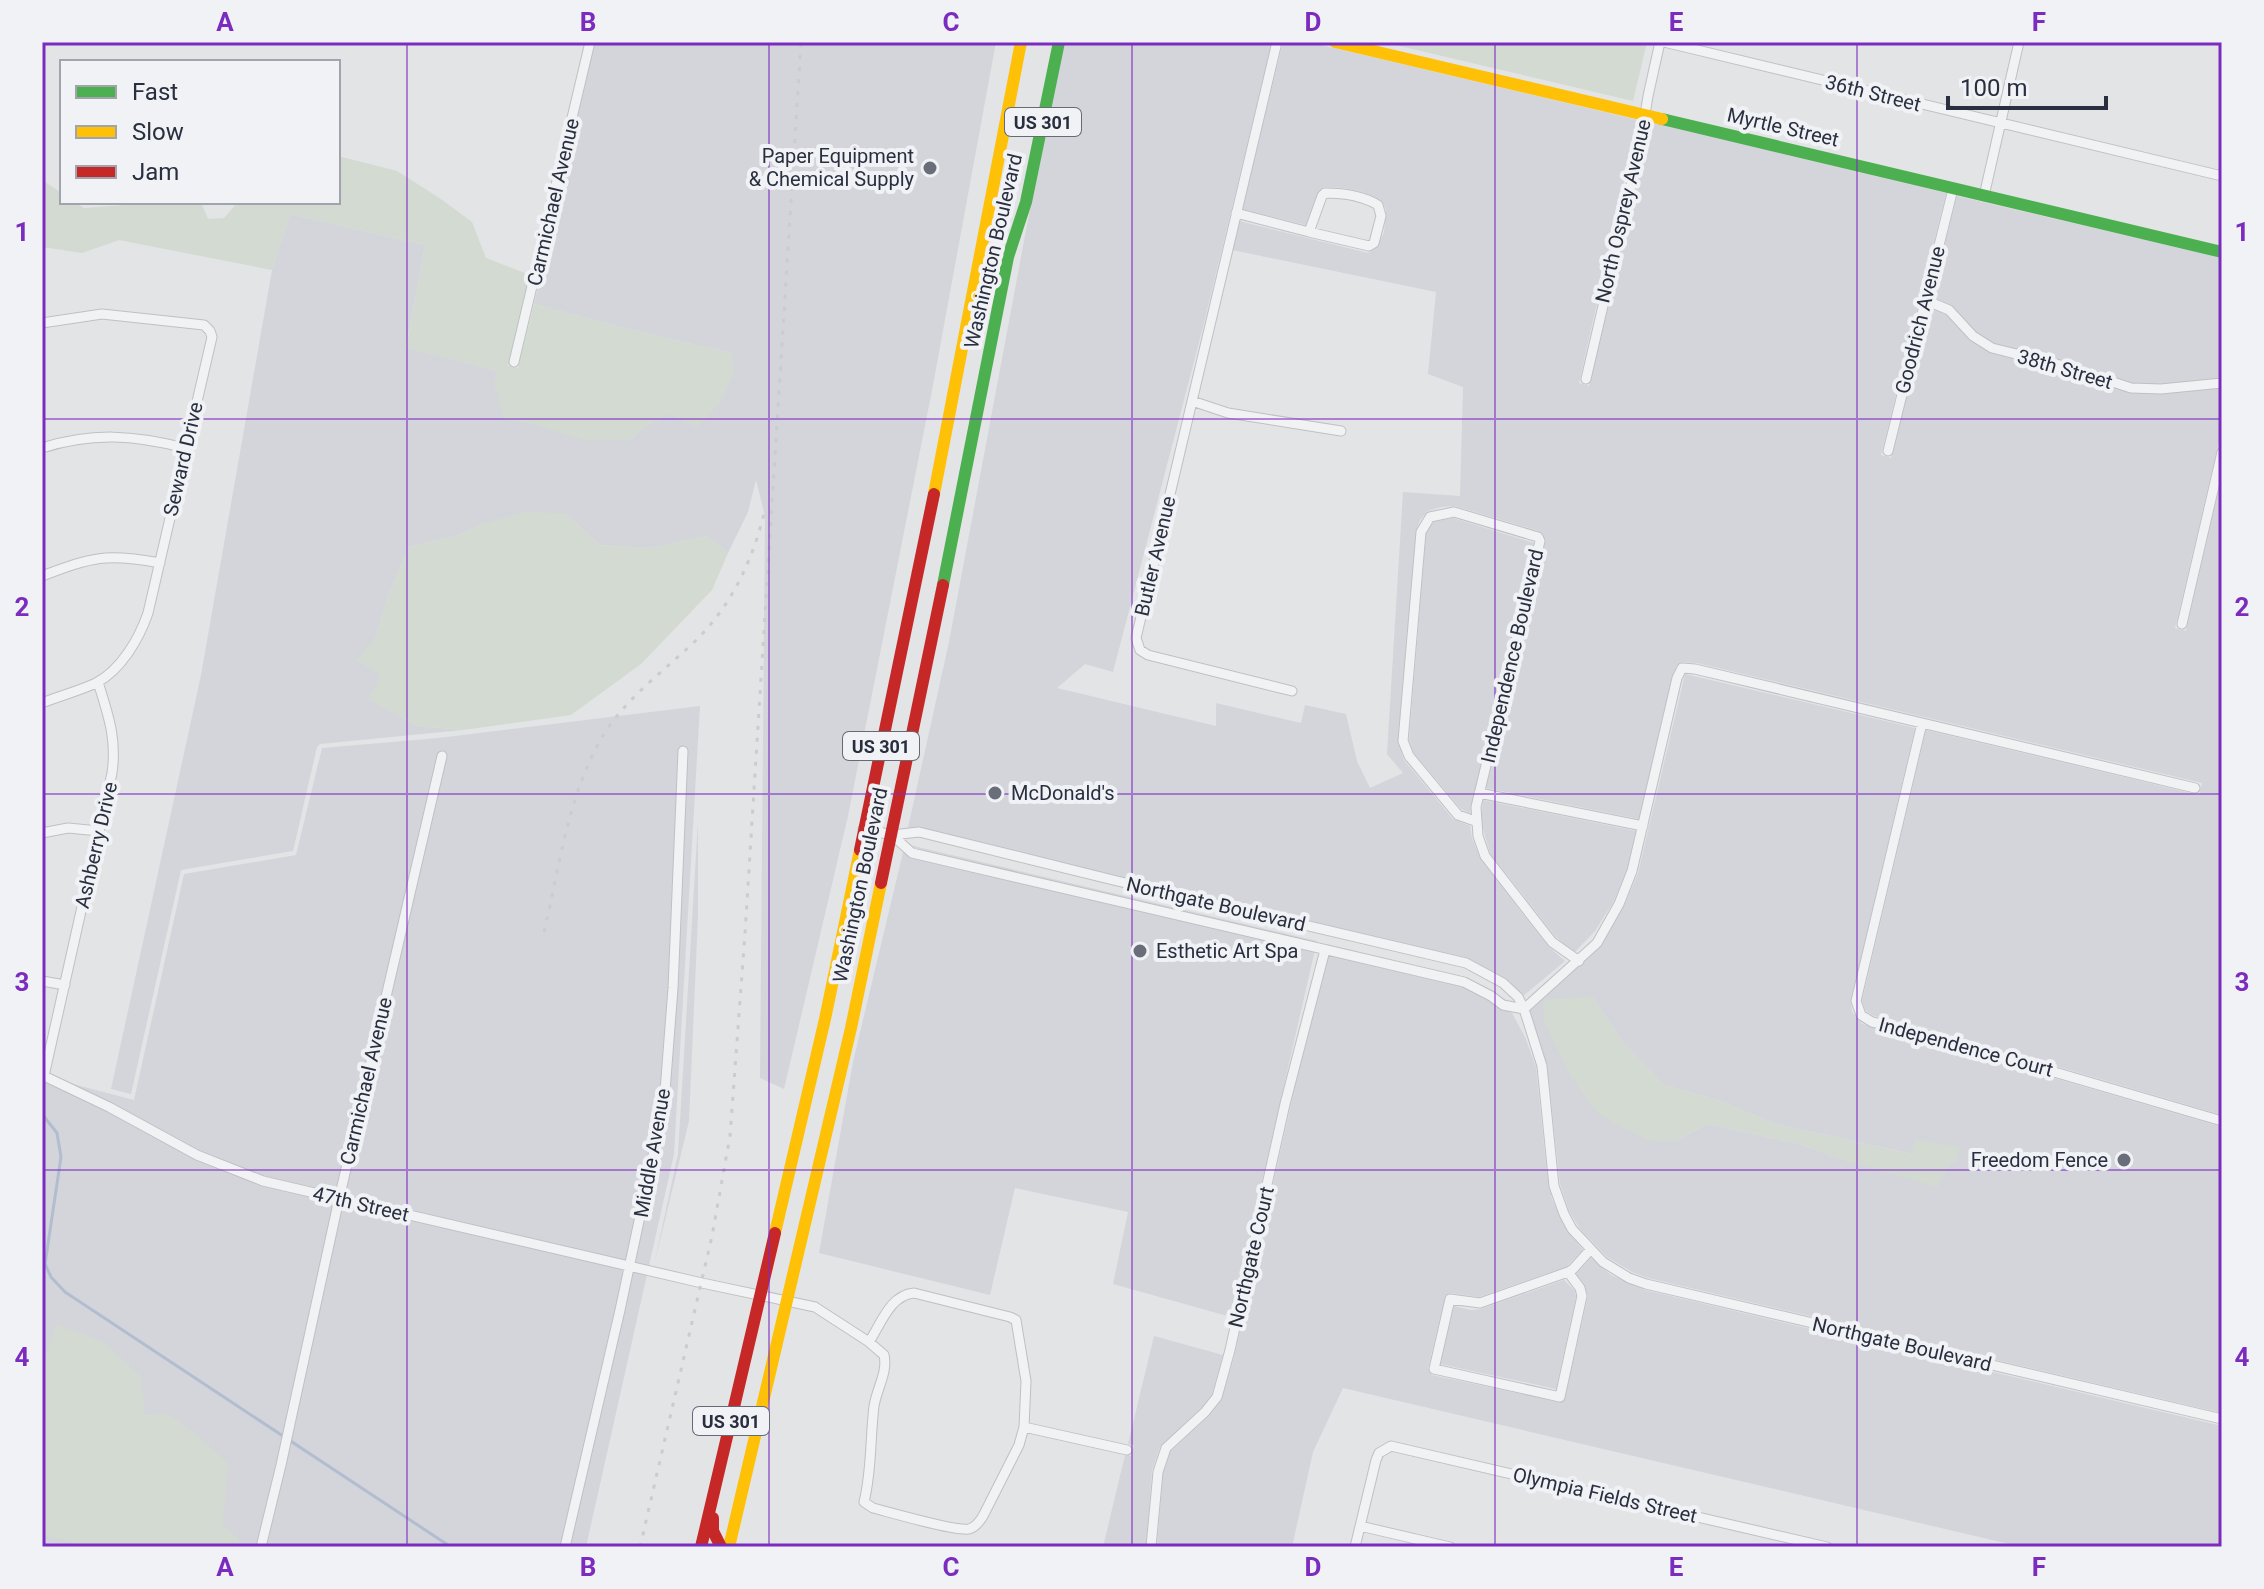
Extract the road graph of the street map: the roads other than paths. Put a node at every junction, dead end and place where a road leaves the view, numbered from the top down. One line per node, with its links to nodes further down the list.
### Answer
1 (590, 42): 18 (street, Carmichael Avenue)
2 (1021, 42): 40 (main road, Washington Boulevard / US 301)
3 (1059, 42): 43 (main road, Washington Boulevard / US 301)
4 (1277, 42): 13 (street, Butler Avenue)
5 (1335, 42): 8 (main road, Myrtle Street)
6 (1662, 42): 8 (street, North Osprey Avenue); 9 (street, 36th Street)
7 (2019, 42): 9 (street)
8 (1645, 115): 11 (main road, Myrtle Street); 19 (street, North Osprey Avenue)
9 (2000, 124): 10 (street, 36th Street); 12 (street)
10 (2222, 176)
11 (1953, 189): 12 (main road, Myrtle Street); 16 (street, Goodrich Avenue)
12 (1984, 196): 15 (main road, Myrtle Street)
13 (1236, 213): 14 (street); 21 (street, Butler Avenue)
14 (1309, 232): 14 (street)
15 (2222, 252)
16 (1925, 300): 20 (street, 38th Street); 25 (street, Goodrich Avenue)
17 (42, 323): 24 (street, Seward Drive)
18 (514, 362)
19 (1586, 379)
20 (2222, 383)
21 (1192, 401): 22 (street); 31 (street, Butler Avenue)
22 (1341, 431)
23 (42, 448): 24 (street)
24 (185, 448): 27 (street, Seward Drive)
25 (1888, 451)
26 (2222, 452): 29 (street)
27 (160, 563): 28 (street); 30 (street, Seward Drive)
28 (42, 576)
29 (2182, 624)
30 (98, 682): 32 (street, Seward Drive); 41 (street, Ashberry Drive)
31 (1292, 691)
32 (42, 703)
33 (1922, 723): 36 (street); 39 (street); 49 (street, Independence Court)
34 (683, 751): 52 (street, Middle Avenue)
35 (442, 756): 50 (street, Carmichael Avenue)
36 (2195, 788)
37 (1479, 793): 38 (street, Independence Boulevard); 38 (street, Independence Boulevard); 39 (street)
38 (1475, 821): 45 (street, Independence Boulevard)
39 (1643, 826): 45 (street)
40 (863, 829): 43 (street, Northgate Boulevard); 54 (main road, Washington Boulevard / US 301)
41 (99, 831): 42 (street); 47 (street, Ashberry Drive)
42 (42, 833)
43 (892, 835): 44 (street, Northgate Boulevard); 48 (street, Northgate Boulevard); 55 (main road, Washington Boulevard / US 301)
44 (1325, 950): 48 (street, Northgate Boulevard); 67 (street, Northgate Court)
45 (1579, 961): 48 (street)
46 (42, 981): 47 (street)
47 (65, 985): 50 (street, 47th Street)
48 (1524, 1009): 51 (street, Northgate Boulevard)
49 (2222, 1121)
50 (339, 1199): 52 (street, 47th Street); 62 (street, Carmichael Avenue)
51 (1591, 1249): 53 (street); 58 (street, Northgate Boulevard)
52 (630, 1265): 54 (street, 47th Street); 63 (street, Middle Avenue)
53 (1568, 1272): 53 (street)
54 (760, 1295): 55 (street, 47th Street); 57 (main road, Washington Boulevard / US 301)
55 (788, 1300): 56 (street, 47th Street); 66 (main road, Washington Boulevard / US 301)
56 (869, 1342): 59 (street); 59 (street)
57 (736, 1396): 64 (main road, Washington Boulevard / US 301); 65 (main road)
58 (2222, 1419)
59 (1024, 1427): 60 (street)
60 (1127, 1450)
61 (1360, 1526): 68 (street); 69 (street); 70 (street, Olympia Fields Street)
62 (261, 1547)
63 (565, 1547)
64 (701, 1547)
65 (721, 1547)
66 (729, 1547)
67 (1151, 1547)
68 (1355, 1547)
69 (1450, 1547)
70 (1827, 1547)

